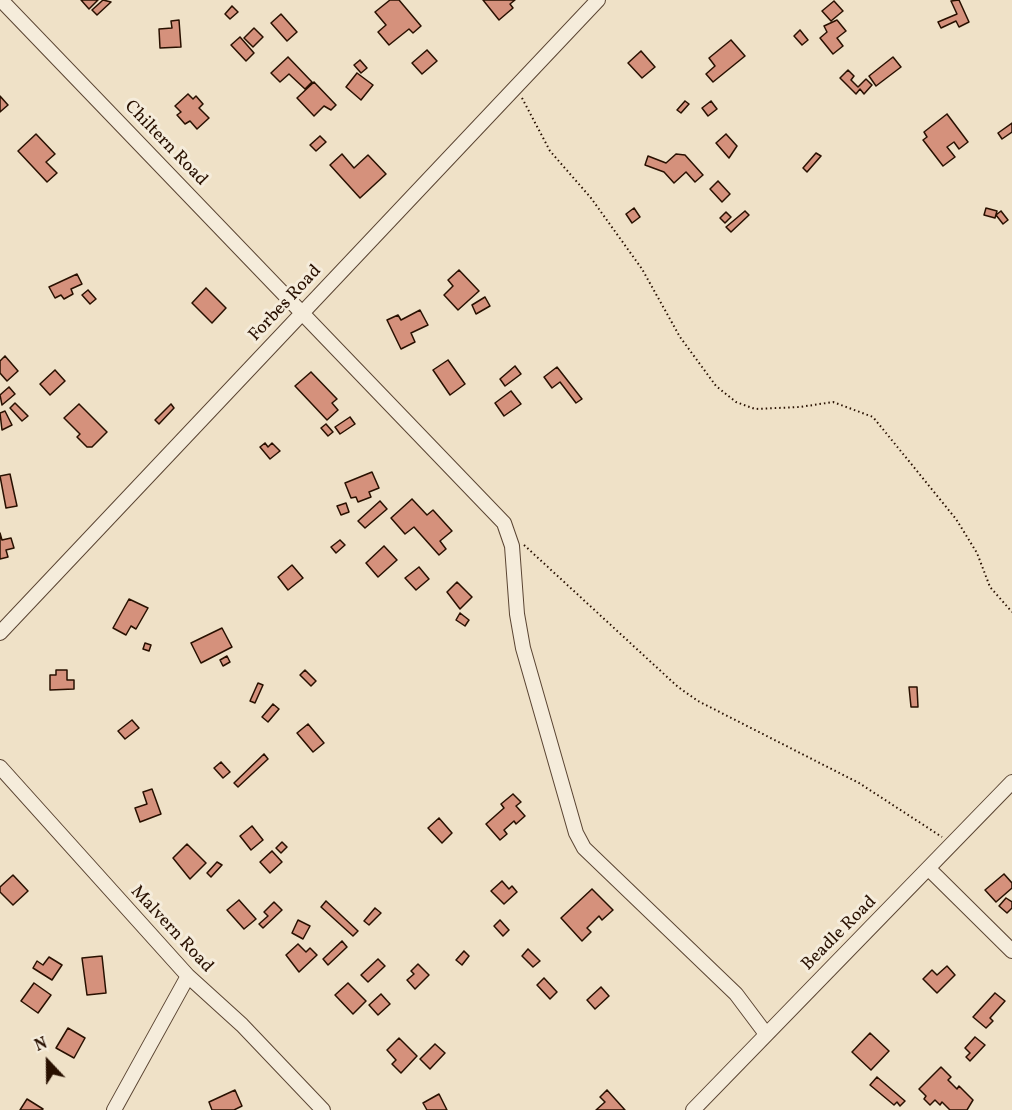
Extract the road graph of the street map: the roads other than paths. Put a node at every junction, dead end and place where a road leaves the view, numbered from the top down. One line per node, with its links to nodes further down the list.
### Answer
1 (1, 0): 3 (street, Chiltern Road)
2 (598, 0): 3 (street, Forbes Road)
3 (302, 313): 4 (street, Forbes Road); 10 (street, Chiltern Road)
4 (0, 633)
5 (0, 768): 9 (street, Malvern Road)
6 (1012, 782): 7 (street, Beadle Road)
7 (929, 869): 8 (street); 10 (street, Beadle Road)
8 (1012, 951)
9 (188, 976): 11 (street); 12 (street, Malvern Road)
10 (766, 1034): 13 (street, Beadle Road)
11 (114, 1110)
12 (323, 1110)
13 (693, 1110)

